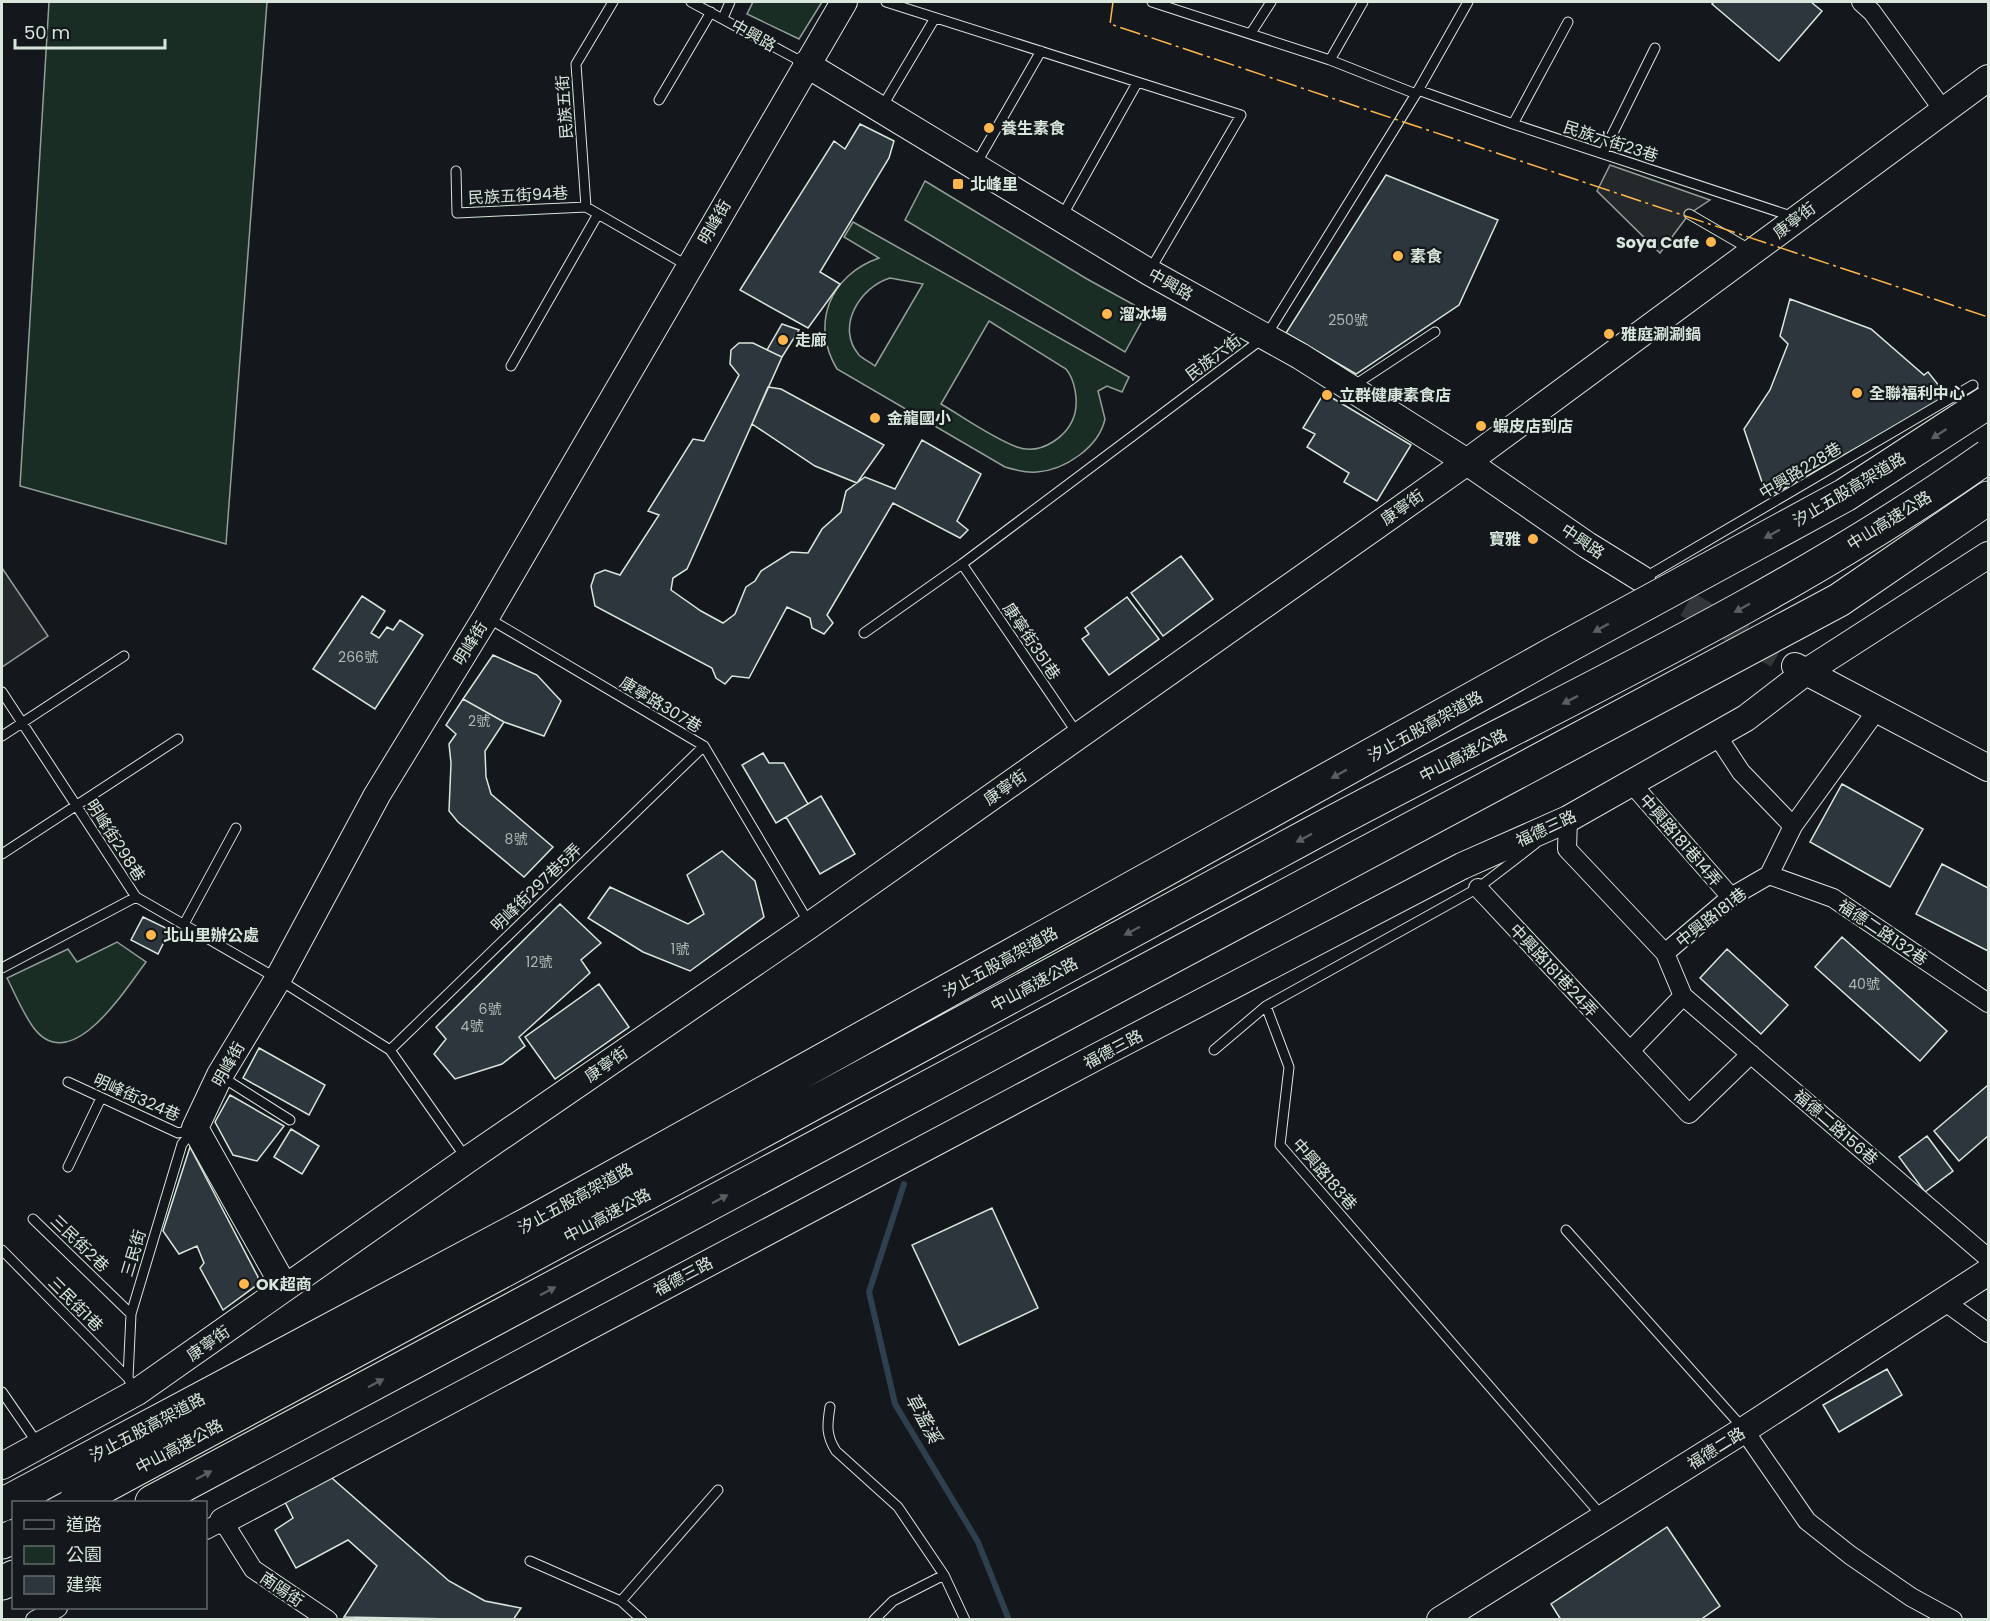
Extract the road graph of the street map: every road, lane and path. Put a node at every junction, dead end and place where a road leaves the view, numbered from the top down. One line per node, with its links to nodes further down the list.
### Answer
1 (613, 2): 30 (lane, 民族五街)
2 (691, 2): 11 (lane, 中興路)
3 (730, 2): 12 (lane)
4 (844, 2): 19 (street, 明峰街)
5 (886, 2): 13 (lane)
6 (1154, 2): 15 (lane, 民族六街23巷)
7 (1271, 2): 15 (lane)
8 (1363, 2): 18 (lane)
9 (1468, 2): 22 (lane, 民族六街)
10 (1861, 2): 25 (street)
11 (711, 12): 12 (lane, 中興路); 23 (lane)
12 (723, 18): 19 (lane, 中興路)
13 (935, 18): 17 (lane); 24 (lane)
14 (1568, 22): 26 (lane)
15 (1251, 33): 18 (lane, 民族六街23巷)
16 (1655, 48): 27 (lane)
17 (1041, 51): 21 (lane); 28 (lane)
18 (1330, 60): 22 (lane, 民族六街23巷)
19 (806, 64): 24 (street, 中興路); 36 (street, 明峰街)
20 (1989, 78): 25 (street, 康寧街)
21 (1137, 83): 33 (lane); 37 (lane)
22 (1417, 92): 26 (lane, 民族六街23巷); 39 (lane, 民族六街)
23 (659, 100)
24 (881, 109): 28 (street, 中興路)
25 (1943, 110): 34 (street, 康寧街)
26 (1513, 124): 27 (lane, 民族六街23巷)
27 (1603, 153): 34 (lane, 民族六街23巷)
28 (975, 166): 33 (street, 中興路)
29 (456, 171): 30 (lane, 民族五街94巷)
30 (586, 207): 31 (lane)
31 (598, 214): 36 (lane); 40 (lane)
32 (1689, 214): 35 (lane)
33 (1061, 218): 37 (street, 中興路)
34 (1796, 218): 35 (street, 康寧街)
35 (1753, 251): 44 (street, 康寧街)
36 (688, 266): 49 (street, 明峰街)
37 (1149, 272): 39 (street, 中興路)
38 (1435, 332): 41 (lane)
39 (1266, 336): 41 (street, 中興路); 47 (lane, 民族六街)
40 (511, 366)
41 (1351, 388): 44 (street, 中興路)
42 (1981, 394): 48 (lane, 中興路228巷); 109 (highway, 汐止五股高架道路, one-way to 109, bridge)
43 (1989, 456): 107 (highway, 中山高速公路, one-way to 107, bridge)
44 (1467, 462): 48 (street, 中興路); 57 (street, 康寧街)
45 (1989, 498): 108 (highway, one-way to 45)
46 (1989, 555): 52 (street, 福德三路)
47 (962, 564): 50 (lane, 民族六街); 57 (lane, 康寧街351巷)
48 (1642, 579)
49 (486, 617): 60 (lane, 康寧路307巷); 76 (street, 明峰街)
50 (864, 633)
51 (124, 656): 55 (lane)
52 (1798, 667): 54 (street); 56 (street, 福德三路)
53 (2, 692): 55 (lane, 明峰街298巷)
54 (1877, 710): 61 (street); 65 (street)
55 (21, 723): 58 (lane); 63 (lane, 明峰街298巷)
56 (1716, 734): 62 (street, 福德三路); 65 (street)
57 (1078, 735): 73 (street, 康寧街)
58 (2, 736)
59 (178, 739): 63 (lane)
60 (704, 746): 73 (lane, 康寧路307巷); 80 (lane, 明峰街297巷5弄)
61 (1989, 768)
62 (1631, 783): 64 (street, 福德三路); 71 (street, 中興路181巷14弄)
63 (76, 805): 67 (lane); 70 (lane, 明峰街298巷)
64 (1568, 819): 69 (lane); 74 (street); 111 (street, 福德三路)
65 (1793, 826): 68 (street)
66 (236, 828): 72 (lane)
67 (2, 854)
68 (1769, 875): 71 (street, 中興路181巷); 78 (street, 福德二路132巷)
69 (1478, 888): 79 (lane); 82 (street, 中興路181巷24弄)
70 (136, 897): 72 (lane, 明峰街298巷); 75 (lane)
71 (1731, 897): 74 (street, 中興路181巷)
72 (184, 924): 76 (lane, 明峰街298巷)
73 (810, 925): 89 (street, 康寧街)
74 (1665, 953): 77 (street, 中興路181巷)
75 (2, 968)
76 (278, 979): 80 (lane, 明峰街298巷); 84 (street, 明峰街)
77 (1683, 996): 82 (street); 83 (street, 福德二路156巷)
78 (1989, 1003)
79 (1266, 1006): 81 (lane); 110 (lane, 中興路183巷)
80 (390, 1050): 89 (lane)
81 (1214, 1050)
82 (1630, 1051): 83 (street, 中興路181巷24弄)
83 (1751, 1054): 94 (street, 福德二路156巷)
84 (220, 1075): 87 (lane); 88 (street, 明峰街)
85 (68, 1082): 86 (lane, 明峰街324巷)
86 (101, 1098): 88 (lane, 明峰街324巷); 90 (lane)
87 (290, 1120)
88 (195, 1128): 96 (street); 98 (lane, 三民街)
89 (467, 1160): 96 (street, 康寧街)
90 (68, 1167)
91 (33, 1219): 98 (lane, 三民街2巷)
92 (1566, 1230): 103 (lane)
93 (2, 1250): 100 (lane, 三民街1巷)
94 (1989, 1258)
95 (1989, 1272): 97 (street, 福德二路)
96 (285, 1288): 100 (street, 康寧街)
97 (1944, 1301): 99 (street); 103 (street, 福德二路)
98 (131, 1314): 100 (lane, 三民街)
99 (1989, 1333)
100 (133, 1385): 104 (street, 康寧街)
101 (2, 1392): 104 (lane)
102 (830, 1407): 113 (lane)
103 (1744, 1430): 110 (street, 福德二路); 122 (street)
104 (39, 1446): 105 (street, 康寧街)
105 (2, 1466)
106 (718, 1490): 114 (lane)
107 (79, 1501)
108 (156, 1501)
109 (2, 1505)
110 (1604, 1519): 121 (street, 福德二路)
111 (214, 1526): 117 (street, 南陽街)
112 (530, 1561): 114 (lane)
113 (944, 1575): 119 (lane); 120 (lane)
114 (621, 1601): 118 (lane)
115 (56, 1609): 116 (street)
116 (35, 1620)
117 (328, 1620)
118 (642, 1620)
119 (874, 1620)
120 (965, 1620)
121 (1440, 1620)
122 (1953, 1620)

